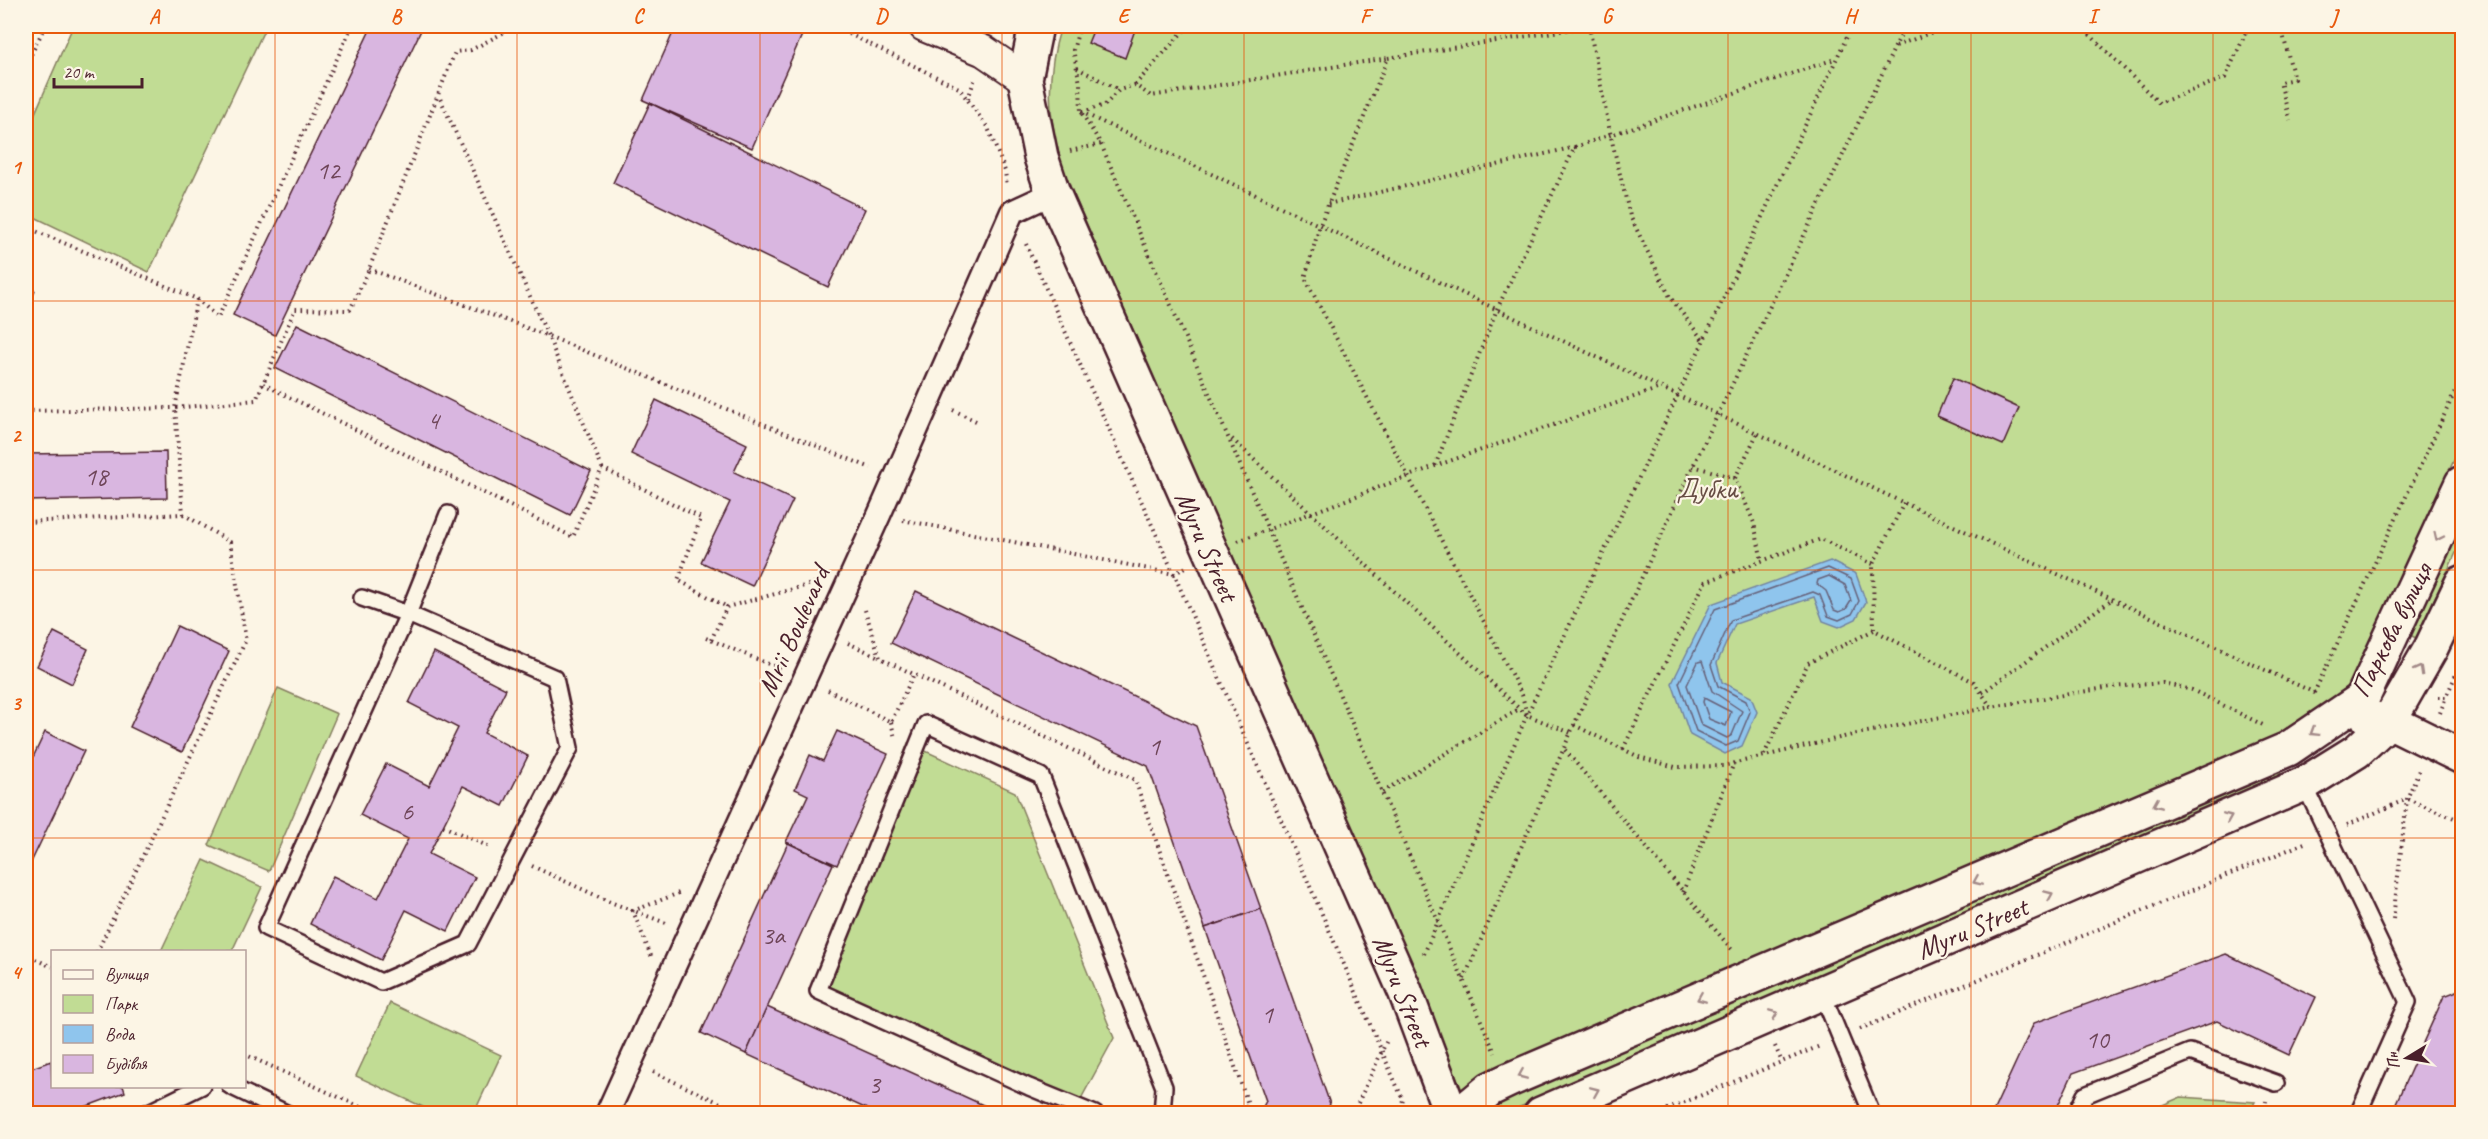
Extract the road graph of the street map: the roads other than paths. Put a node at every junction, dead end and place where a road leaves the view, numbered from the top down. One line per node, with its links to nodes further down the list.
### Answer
1 (924, 26): 3 (street)
2 (1036, 26): 3 (street)
3 (1025, 79): 4 (street, Myru Street)
4 (1053, 192): 21 (street, Mrii Boulevard); 24 (street, Myru Street)
5 (2463, 483): 10 (street, Паркова вулиця, one-way to 10)
6 (448, 514): 9 (lane)
7 (2463, 583): 11 (street, Паркова вулиця, one-way to 7)
8 (362, 598): 9 (lane)
9 (408, 614): 9 (lane)
10 (2332, 705): 11 (street); 12 (street, Паркова вулиця, one-way to 12)
11 (2389, 721): 13 (street); 14 (street, Myru Street)
12 (2279, 738): 25 (street, Myru Street, one-way to 25)
13 (2463, 757)
14 (2304, 784): 15 (street, Myru Street, one-way to 14); 29 (lane)
15 (1822, 993): 26 (street, Myru Street, one-way to 15); 27 (lane)
16 (2276, 1083): 28 (lane)
17 (198, 1088): 19 (lane)
18 (234, 1088): 20 (lane)
19 (145, 1113)
20 (288, 1113)
21 (607, 1113)
22 (1095, 1113): 23 (lane)
23 (1162, 1113)
24 (1451, 1113)
25 (1460, 1113)
26 (1541, 1113)
27 (1872, 1113)
28 (2076, 1113)
29 (2358, 1113)

